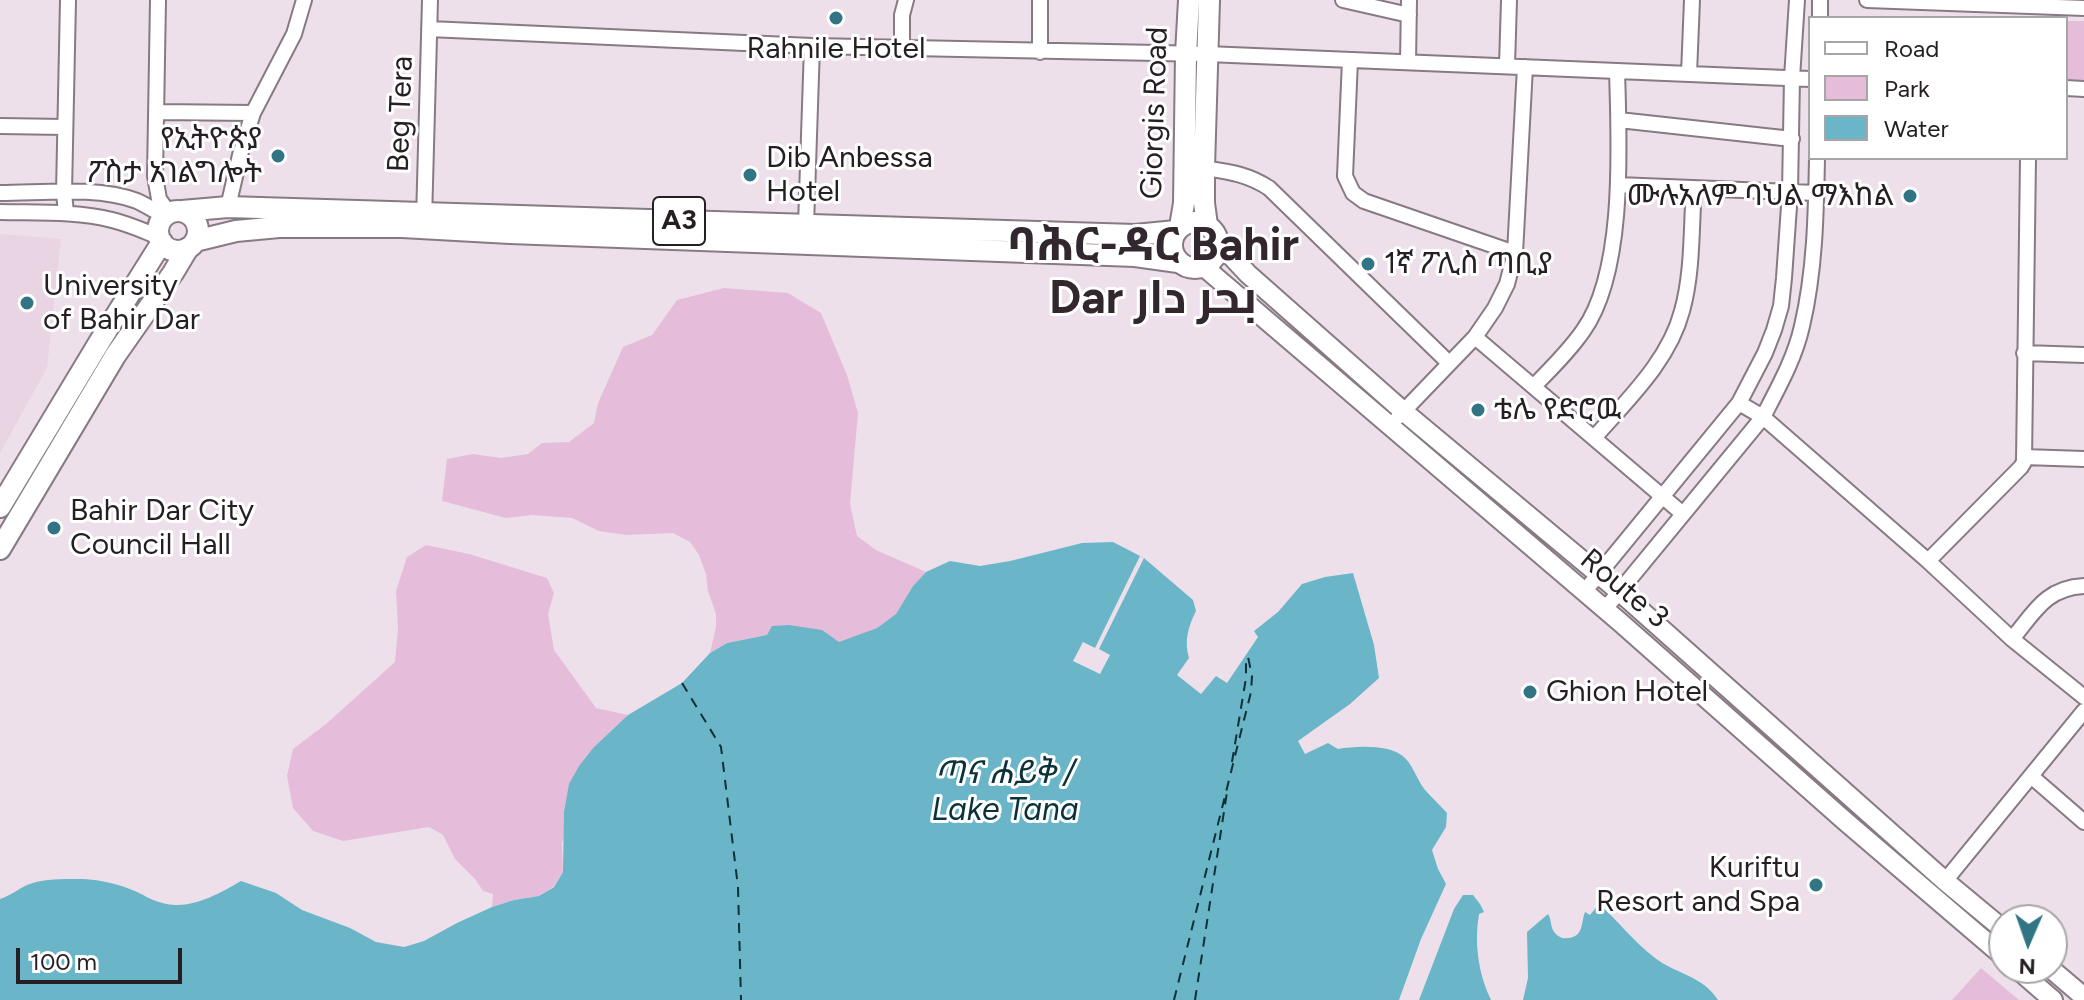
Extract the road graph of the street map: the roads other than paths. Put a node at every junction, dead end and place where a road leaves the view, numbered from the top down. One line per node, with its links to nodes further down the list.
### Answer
1 (68, 0): 34 (street)
2 (158, 0): 30 (street)
3 (304, 0): 31 (street)
4 (430, 0): 17 (street, Beg Tera)
5 (906, 0): 19 (street)
6 (1040, 0): 20 (street)
7 (1189, 0): 21 (highway, Giorgis Road)
8 (1209, 0): 21 (highway)
9 (1343, 0): 14 (street)
10 (1509, 0): 24 (street)
11 (1692, 0): 27 (street)
12 (1797, 0): 28 (street)
13 (1867, 0): 15 (street)
14 (1409, 8): 23 (street)
15 (2032, 8): 16 (street)
16 (2084, 8)
17 (429, 29): 18 (street); 49 (street, Beg Tera)
18 (812, 46): 19 (street); 51 (street)
19 (902, 48): 20 (street)
20 (1040, 52): 21 (street)
21 (1197, 54): 22 (street); 38 (highway); 50 (highway, Giorgis Road)
22 (1350, 60): 23 (street); 56 (street)
23 (1408, 62): 24 (street)
24 (1507, 66): 25 (street)
25 (1525, 67): 26 (street); 56 (street)
26 (1617, 71): 27 (street); 32 (street)
27 (1689, 74): 28 (street)
28 (1792, 78): 29 (street); 35 (street)
29 (1808, 79)
30 (156, 112): 31 (street); 48 (street)
31 (253, 113): 45 (street)
32 (1619, 120): 35 (street); 39 (street)
33 (0, 126): 34 (street)
34 (65, 127): 43 (street)
35 (1792, 139): 41 (street)
36 (1817, 160): 44 (street)
37 (2028, 160): 60 (street)
38 (1204, 168): 52 (highway); 62 (street)
39 (1618, 185): 40 (street); 63 (street)
40 (1694, 188): 41 (street); 68 (street)
41 (1790, 192): 44 (street); 64 (street)
42 (0, 193): 43 (street)
43 (64, 193): 47 (street); 48 (street)
44 (1816, 193): 66 (street)
45 (228, 207): 48 (highway, A3); 49 (highway, A3)
46 (0, 212): 47 (street)
47 (66, 213): 53 (street)
48 (172, 213): 53 (highway); 55 (highway)
49 (424, 221): 51 (highway, A3); 55 (highway, A3)
50 (1178, 229): 52 (highway, A3); 54 (highway, A3); 57 (highway)
51 (818, 232): 54 (highway, A3)
52 (1213, 234): 58 (highway); 65 (main road)
53 (160, 240): 55 (highway, A3); 72 (highway)
54 (1065, 243): 57 (highway, A3)
55 (191, 244): 74 (highway)
56 (1515, 253): 59 (street)
57 (1178, 262): 58 (highway, A3)
58 (1204, 267): 67 (main road, Route 3)
59 (1475, 337): 62 (street); 63 (street)
60 (2024, 353): 61 (street); 69 (street)
61 (2084, 355)
62 (1449, 363): 65 (street)
63 (1534, 386): 68 (street)
64 (1739, 403): 66 (street); 71 (street)
65 (1403, 411): 67 (street); 76 (main road)
66 (1763, 417): 73 (street); 75 (street)
67 (1389, 426): 78 (main road, Route 3)
68 (1594, 438): 71 (street)
69 (2024, 457): 70 (street); 75 (street)
70 (2084, 459)
71 (1663, 496): 73 (street); 76 (street)
72 (0, 507)
73 (1683, 514): 79 (street)
74 (0, 549)
75 (1928, 561): 81 (street)
76 (1599, 575): 78 (street); 79 (main road)
77 (2084, 586): 81 (street)
78 (1584, 592): 80 (main road, Route 3)
79 (1620, 592): 80 (street); 85 (main road)
80 (1605, 609): 86 (main road, Route 3)
81 (2012, 639): 82 (street)
82 (2084, 697)
83 (2084, 711): 84 (street)
84 (2031, 776): 87 (street); 88 (street)
85 (1860, 804): 86 (main road); 88 (main road)
86 (1845, 821): 91 (main road, Route 3)
87 (2084, 822)
88 (1945, 881): 89 (main road)
89 (1972, 903): 90 (main road); 91 (main road)
90 (1988, 916)
91 (1958, 918): 92 (main road, Route 3)
92 (1988, 943)
93 (2068, 983): 95 (main road)
94 (2034, 984): 96 (main road)
95 (2084, 997)
96 (2053, 1000)

